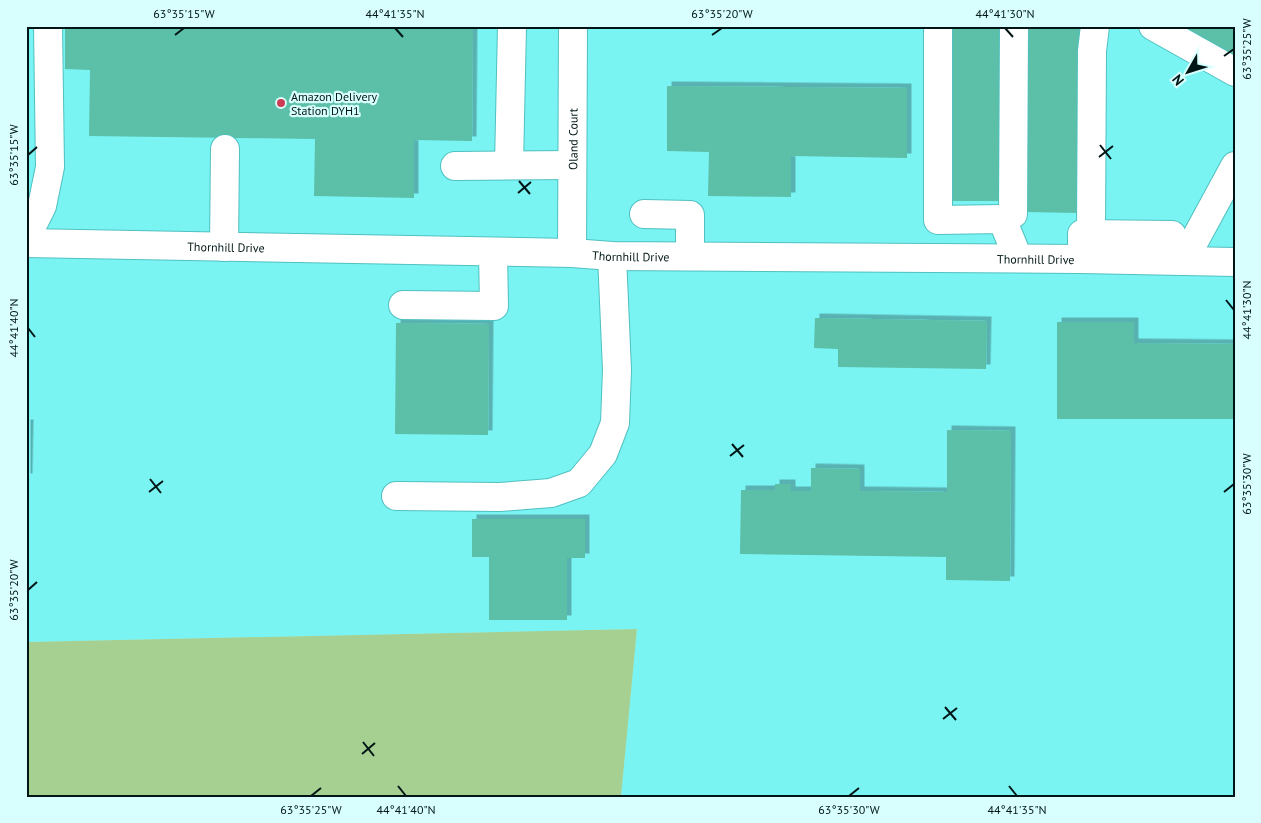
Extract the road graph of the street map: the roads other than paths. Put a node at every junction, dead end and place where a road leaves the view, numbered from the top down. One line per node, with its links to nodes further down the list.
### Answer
1 (48, 26): 17 (street)
2 (512, 26): 10 (street)
3 (573, 26): 11 (street, Oland Court)
4 (938, 26): 15 (street)
5 (1014, 26): 15 (street)
6 (1095, 26): 16 (street)
7 (1152, 26): 8 (street)
8 (1235, 72)
9 (225, 149): 19 (street)
10 (509, 165): 11 (street); 12 (street)
11 (572, 165): 21 (street, Oland Court)
12 (455, 166)
13 (1235, 166): 26 (street)
14 (644, 214): 22 (street)
15 (1002, 220): 24 (street)
16 (1091, 234): 25 (street); 26 (street)
17 (26, 238)
18 (26, 243): 19 (street, Thornhill Drive)
19 (224, 247): 20 (street, Thornhill Drive)
20 (493, 253): 21 (street, Thornhill Drive); 28 (street)
21 (572, 253): 23 (street, Thornhill Drive)
22 (690, 255): 23 (street, Thornhill Drive); 24 (street, Thornhill Drive)
23 (612, 256): 29 (street)
24 (1018, 258): 25 (street, Thornhill Drive)
25 (1080, 258): 26 (street, Thornhill Drive)
26 (1178, 260): 27 (street, Thornhill Drive)
27 (1235, 262)
28 (402, 305)
29 (396, 496)

